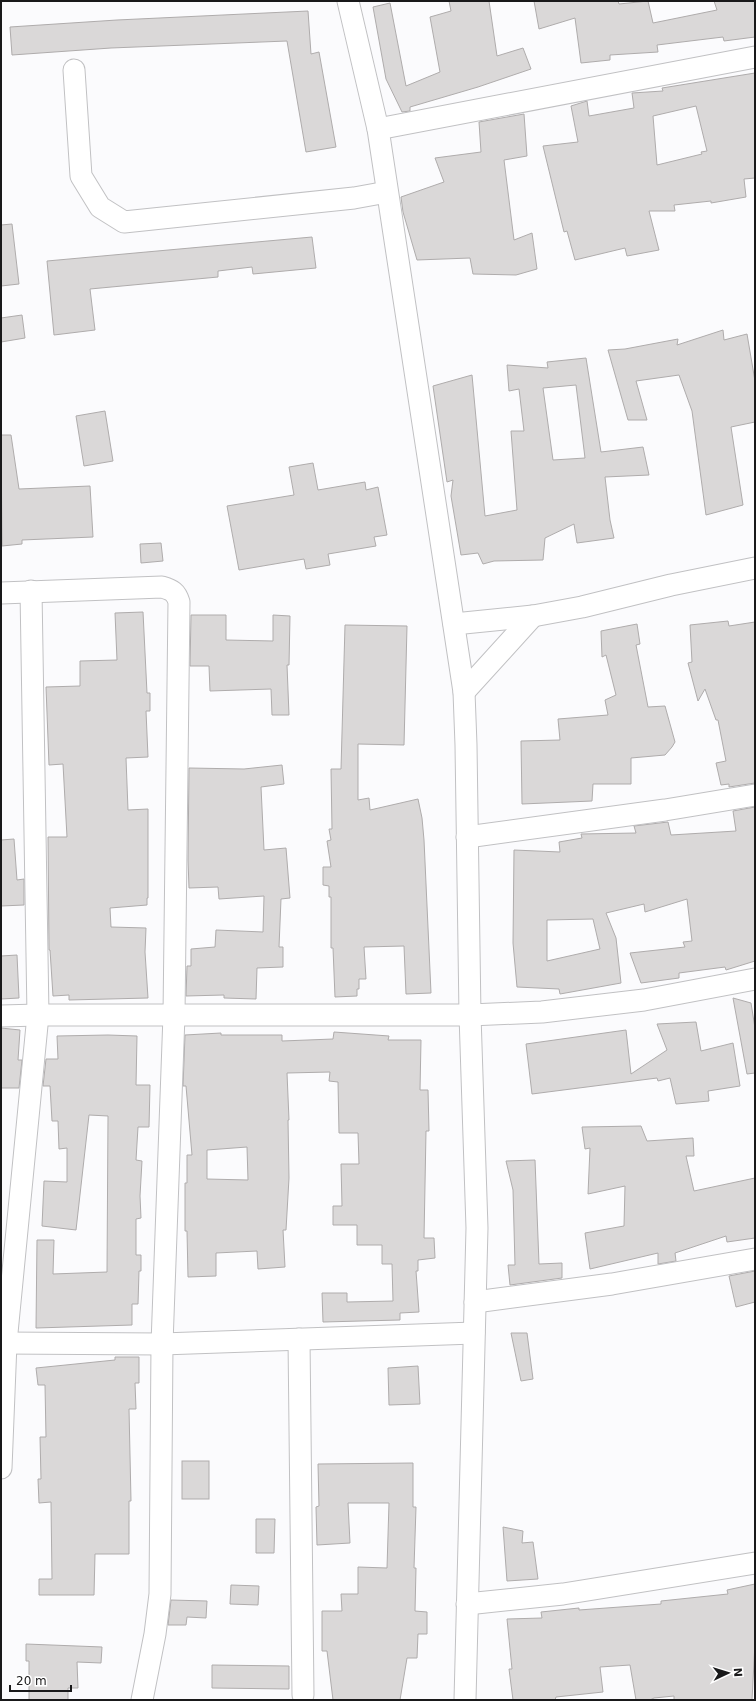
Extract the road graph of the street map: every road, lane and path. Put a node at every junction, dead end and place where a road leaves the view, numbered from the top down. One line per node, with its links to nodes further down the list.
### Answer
1 (348, 1): 4 (street)
2 (755, 56): 4 (street)
3 (74, 70): 5 (street)
4 (378, 129): 5 (street)
5 (387, 192): 10 (street)
6 (755, 568): 9 (street)
7 (31, 591): 8 (street); 15 (street); 16 (street)
8 (1, 593)
9 (533, 616): 10 (street); 11 (street)
10 (454, 624): 11 (street)
11 (464, 692): 13 (street)
12 (755, 795): 13 (street)
13 (467, 837): 17 (street)
14 (755, 979): 17 (street)
15 (38, 1015): 16 (street); 18 (street); 23 (street)
16 (174, 1015): 17 (street); 24 (street)
17 (470, 1015): 20 (street)
18 (1, 1016)
19 (755, 1259): 20 (street)
20 (475, 1302): 21 (street)
21 (474, 1332): 22 (street); 27 (street)
22 (299, 1339): 24 (street); 28 (street)
23 (4, 1342): 24 (street); 25 (street)
24 (162, 1344): 29 (street)
25 (1, 1468)
26 (755, 1563): 27 (street)
27 (467, 1604): 30 (street)
28 (303, 1694)
29 (142, 1700)
30 (465, 1700)

